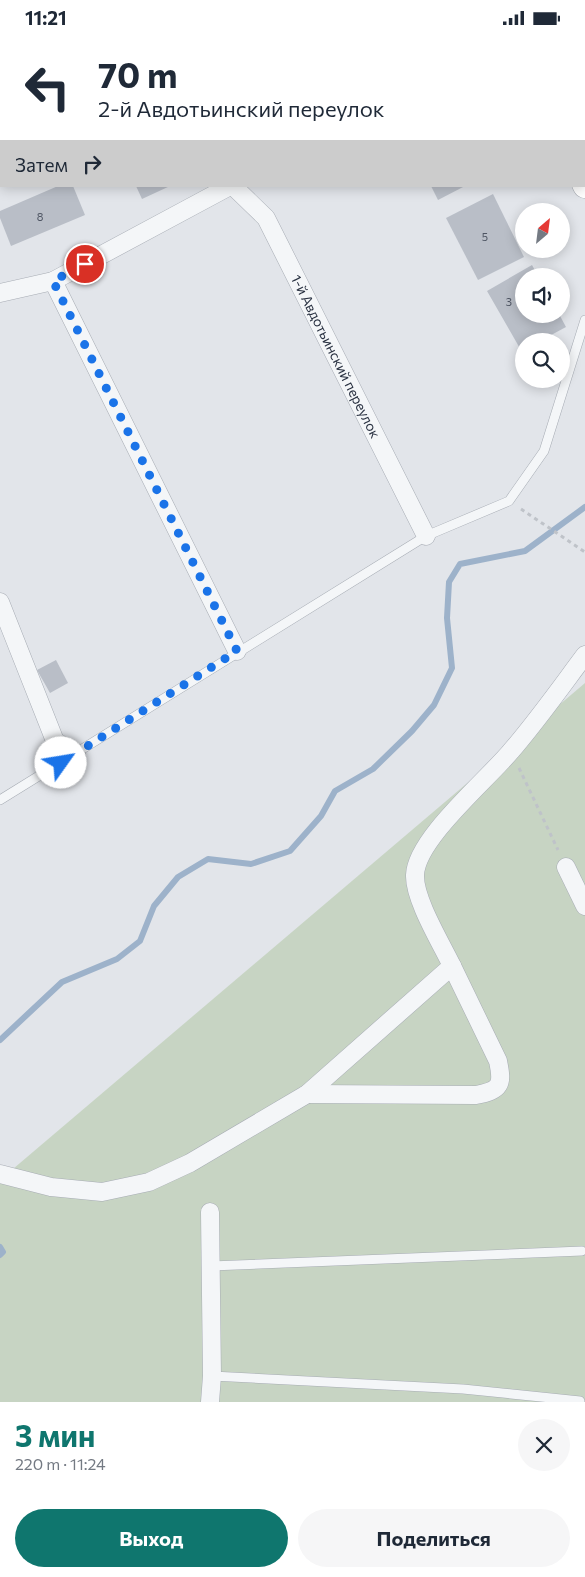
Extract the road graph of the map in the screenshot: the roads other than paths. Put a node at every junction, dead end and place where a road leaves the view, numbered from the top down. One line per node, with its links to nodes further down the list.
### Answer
1 (229, 187): 3 (street)
2 (232, 187): 6 (street, 1-й Авдотьинский переулок)
3 (53, 281): 4 (street); 8 (street)
4 (0, 293)
5 (585, 320): 6 (lane)
6 (426, 536): 8 (lane)
7 (0, 603): 10 (street)
8 (237, 651): 10 (lane)
9 (585, 655): 14 (street)
10 (76, 754): 11 (lane)
11 (0, 800)
12 (566, 867): 13 (street)
13 (585, 905)
14 (452, 966): 15 (street); 15 (street)
15 (307, 1094): 16 (street)
16 (0, 1174)
17 (210, 1211): 19 (street)
18 (582, 1251): 19 (lane)
19 (211, 1266): 20 (street)
20 (212, 1376): 21 (lane); 22 (street)
21 (580, 1401)
22 (210, 1402)

